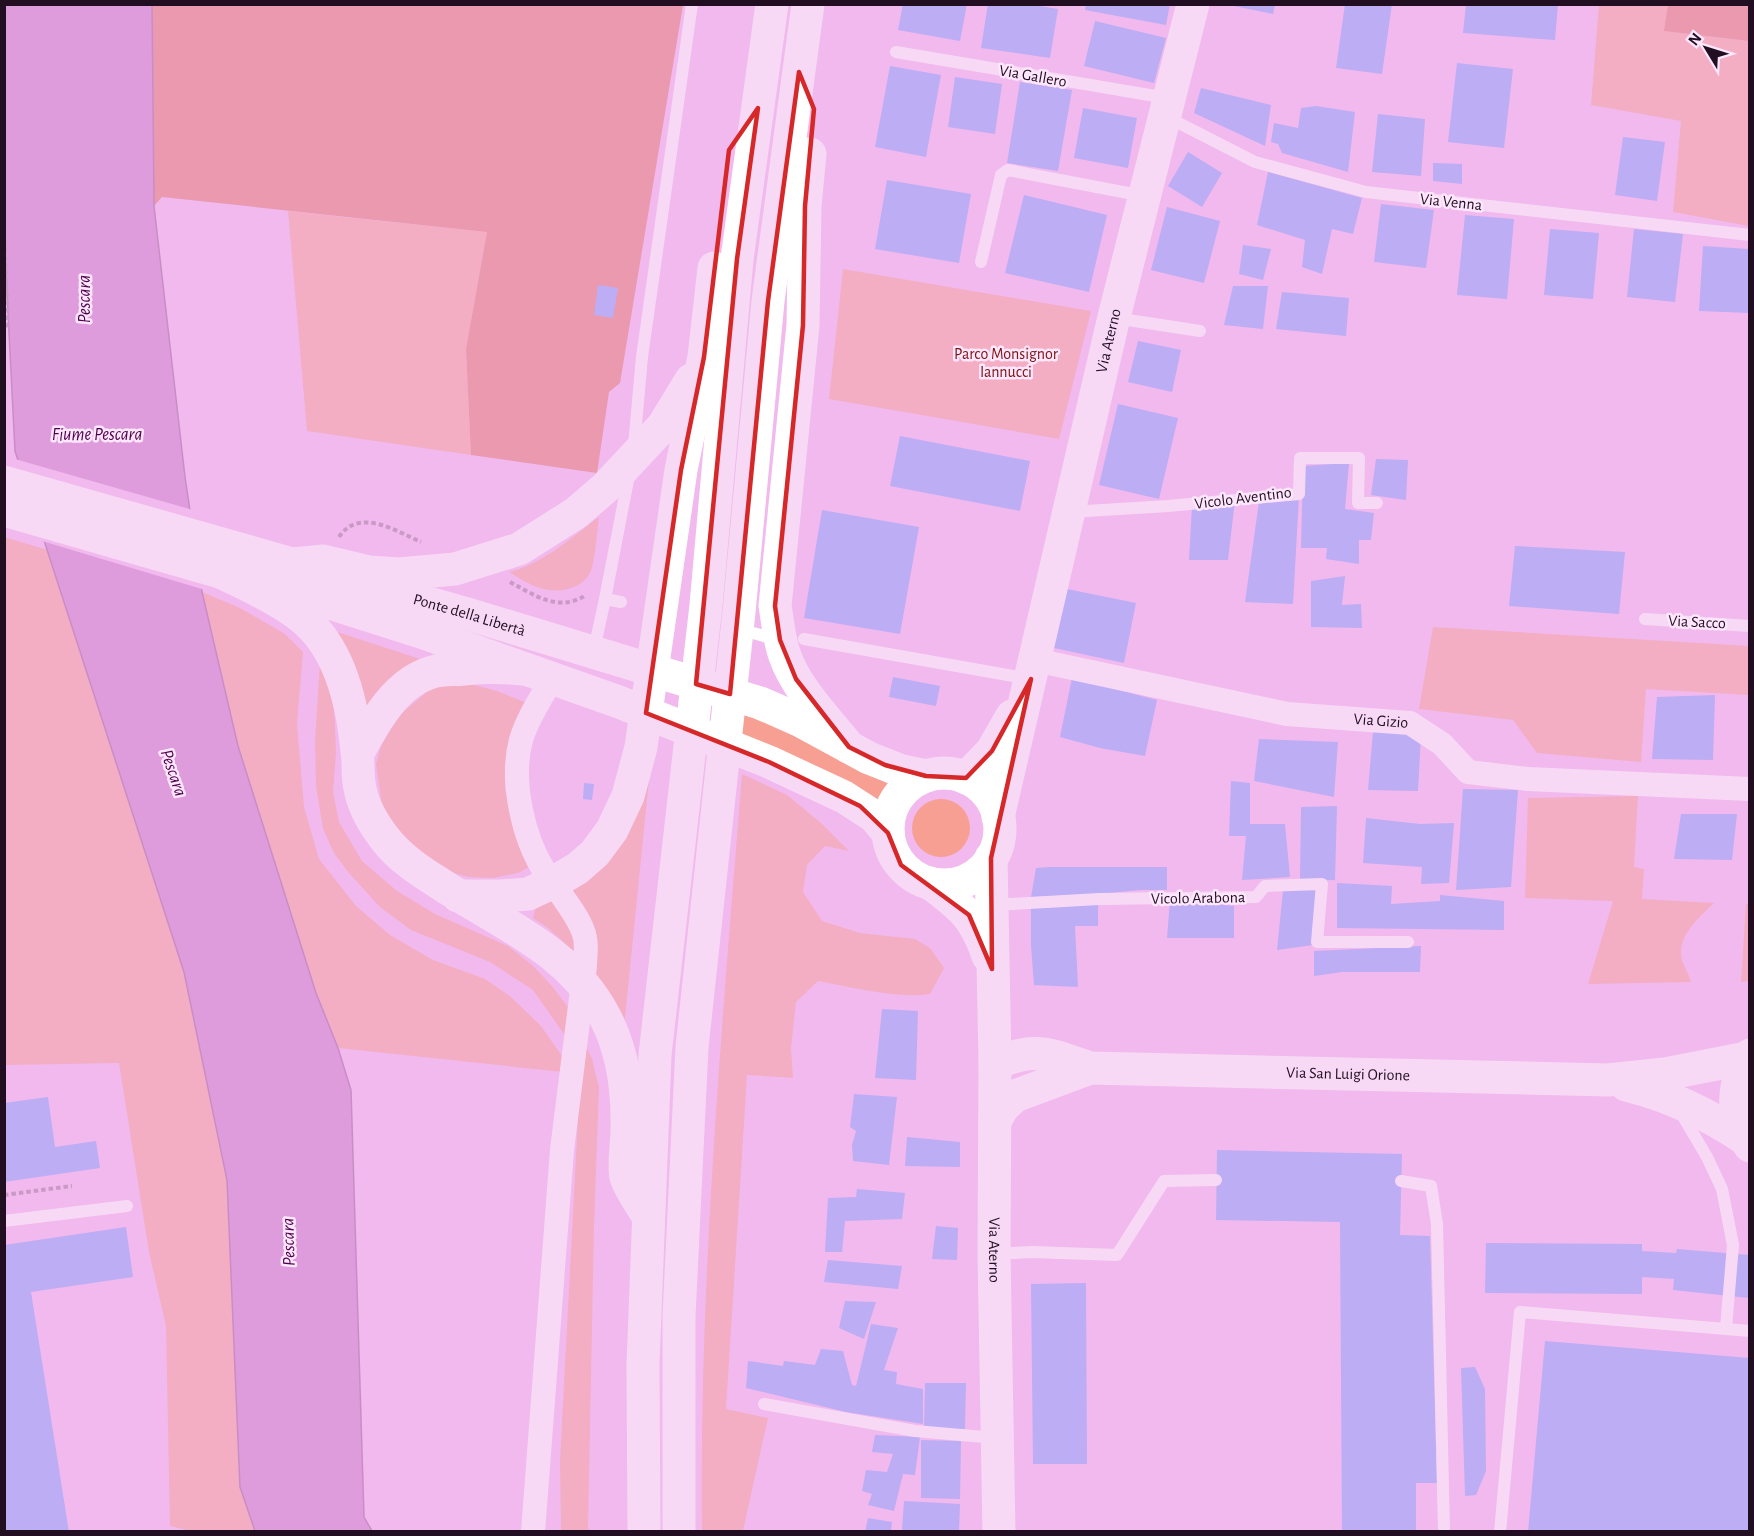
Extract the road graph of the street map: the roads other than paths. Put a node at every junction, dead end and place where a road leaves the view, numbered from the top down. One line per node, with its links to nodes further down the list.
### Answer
1 (692, 4): 21 (lane)
2 (772, 4): 7 (main road)
3 (808, 4): 6 (main road)
4 (1193, 4): 8 (main road, Via Aterno)
5 (896, 52): 8 (lane, Via Gallero)
6 (799, 72): 24 (main road); 26 (main road)
7 (758, 108): 14 (main road); 54 (main road)
8 (1168, 108): 9 (main road, Via Aterno); 10 (lane, Via Venna)
9 (1145, 196): 11 (lane); 12 (main road, Via Aterno)
10 (1749, 235)
11 (981, 262)
12 (1114, 318): 13 (lane); 18 (main road, Via Aterno)
13 (1200, 331)
14 (704, 357): 20 (main road); 39 (main road)
15 (4, 482): 20 (main road)
16 (1377, 503): 18 (lane, Vicolo Aventino)
17 (4, 510): 19 (main road, Ponte della Libertà)
18 (1069, 513): 28 (main road, Via Aterno)
19 (219, 572): 20 (main road, Ponte della Libertà); 31 (main road)
20 (342, 575): 27 (main road, Ponte della Libertà); 29 (main road, Ponte della Libertà)
21 (605, 599): 22 (lane); 27 (lane)
22 (621, 602)
23 (1645, 619): 25 (lane, Via Sacco)
24 (743, 622): 26 (lane); 63 (main road)
25 (1749, 626)
26 (792, 639): 28 (lane); 30 (main road)
27 (593, 652): 30 (main road, Ponte della Libertà)
28 (1033, 670): 33 (main road, Via Aterno); 34 (street, Via Gizio); 35 (main road, Via Aterno)
29 (538, 674): 31 (main road); 36 (main road, Ponte della Libertà); 61 (street)
30 (849, 747): 32 (main road, Ponte della Libertà)
31 (358, 753): 39 (main road)
32 (926, 776): 33 (main road); 36 (main road)
33 (966, 778): 35 (main road)
34 (1749, 789)
35 (998, 818): 37 (main road)
36 (888, 833): 38 (main road)
37 (991, 858): 38 (main road); 40 (main road, Via Aterno)
38 (930, 883): 42 (main road, Via Aterno)
39 (458, 896): 54 (main road)
40 (993, 905): 41 (lane, Vicolo Arabona); 42 (main road, Via Aterno)
41 (1408, 942)
42 (992, 969): 43 (main road, Via Aterno)
43 (994, 1009): 45 (main road, Via Aterno); 46 (main road)
44 (1748, 1057): 47 (main road, Via San Luigi Orione); 50 (main road)
45 (995, 1064): 46 (main road, Via San Luigi Orione); 49 (main road, Via Aterno)
46 (1070, 1067): 47 (main road, Via San Luigi Orione); 49 (main road, Via San Luigi Orione)
47 (1608, 1080): 48 (main road, Via San Luigi Orione)
48 (1672, 1098): 50 (main road, Via San Luigi Orione); 57 (lane)
49 (994, 1121): 56 (main road, Via Aterno)
50 (1747, 1142)
51 (1216, 1180): 56 (lane)
52 (1401, 1181): 65 (lane)
53 (127, 1206): 55 (lane)
54 (648, 1216): 62 (main road)
55 (4, 1221)
56 (994, 1254): 60 (main road, Via Aterno)
57 (1726, 1328): 58 (lane); 66 (lane)
58 (1749, 1330)
59 (764, 1404): 60 (lane)
60 (997, 1438): 64 (main road, Via Aterno)
61 (532, 1532)
62 (644, 1532)
63 (679, 1532)
64 (999, 1532)
65 (1444, 1532)
66 (1500, 1532)

